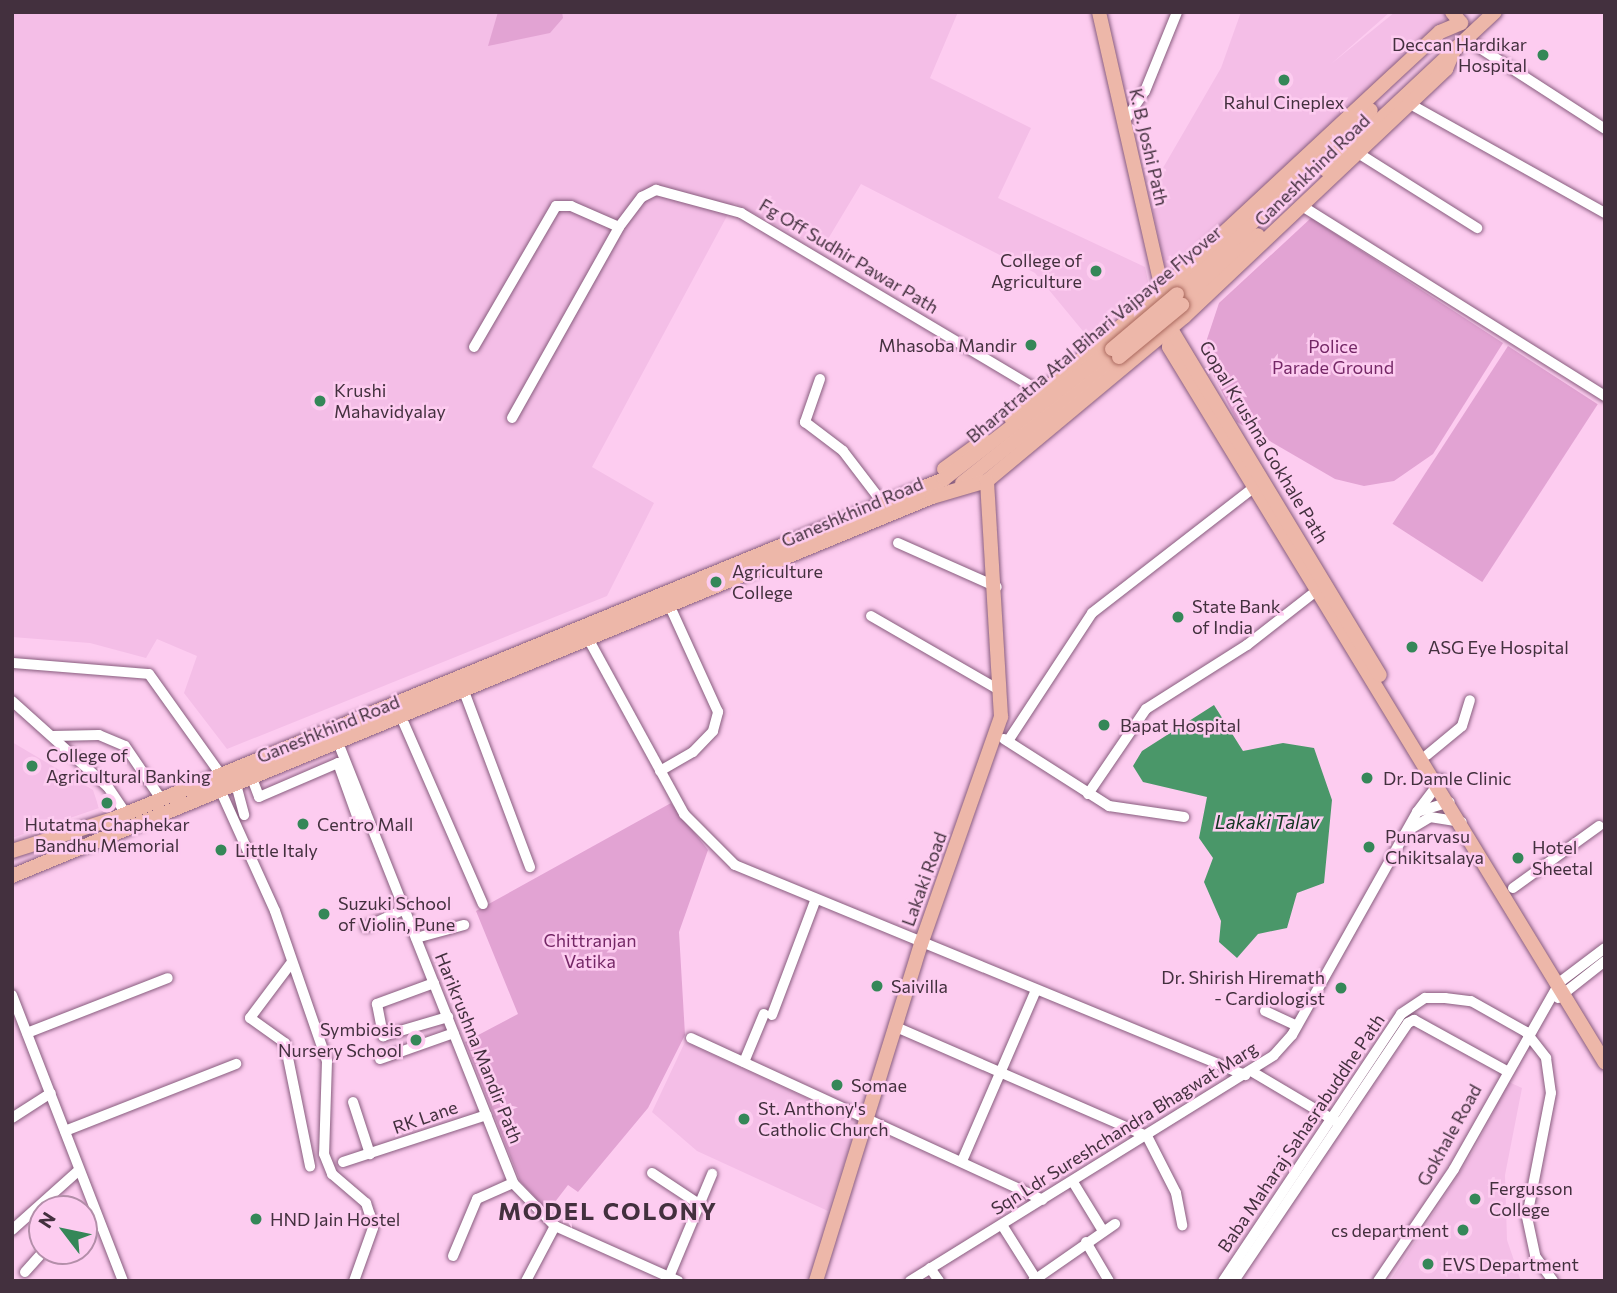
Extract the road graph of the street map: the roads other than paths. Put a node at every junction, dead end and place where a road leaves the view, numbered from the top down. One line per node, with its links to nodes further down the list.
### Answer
1 (1099, 12): 8 (main road, K. B. Joshi Path)
2 (1177, 12): 8 (street)
3 (1495, 12): 5 (main road, Ganeshkhind Road)
4 (1462, 16): 15 (main road, Ganeshkhind Road); 16 (main road, Bharatratna Atal Bihari Vajpayee Flyover)
5 (1466, 39): 6 (main road, Ganeshkhind Road); 9 (street)
6 (1454, 50): 7 (main road, Ganeshkhind Road); 16 (main road, Bharatratna Atal Bihari Vajpayee Flyover)
7 (1410, 104): 10 (main road, Ganeshkhind Road); 12 (street)
8 (1124, 122): 15 (main road, K. B. Joshi Path)
9 (1605, 129)
10 (1358, 153): 11 (main road, Ganeshkhind Road); 14 (street)
11 (1302, 206): 17 (main road, Ganeshkhind Road); 22 (street)
12 (1605, 213)
13 (620, 227): 18 (street); 21 (street, Fg Off Sudhir Pawar Path); 23 (street)
14 (1477, 228)
15 (1162, 290): 17 (main road, K. B. Joshi Path); 19 (main road, Ganeshkhind Road)
16 (1179, 300): 19 (main road, Bharatratna Atal Bihari Vajpayee Flyover, bridge)
17 (1171, 329): 19 (main road, Ganeshkhind Road); 25 (main road, Gopal Krushna Gokhale Path); 43 (main road, Gopal Krushna Gokhale Path)
18 (474, 347)
19 (1117, 352): 21 (main road, Ganeshkhind Road); 24 (main road, Ganeshkhind Road); 26 (main road, Bharatratna Atal Bihari Vajpayee Flyover)
20 (820, 379): 27 (street)
21 (1043, 393): 26 (main road, Ganeshkhind Road)
22 (1605, 396)
23 (512, 418)
24 (987, 481): 26 (main road, Ganeshkhind Road); 29 (main road, Lakaki Road)
25 (1254, 488): 30 (main road, Gopal Krushna Gokhale Path); 41 (street)
26 (928, 492): 27 (main road, Ganeshkhind Road); 31 (main road, Ganeshkhind Road)
27 (882, 502): 45 (main road, Ganeshkhind Road)
28 (898, 543): 29 (street)
29 (997, 587): 35 (main road, Lakaki Road)
30 (1316, 591): 47 (main road, Gopal Krushna Gokhale Path); 50 (street)
31 (671, 609): 33 (main road, Ganeshkhind Road); 44 (street)
32 (871, 616): 35 (street)
33 (590, 642): 36 (main road, Ganeshkhind Road); 44 (street)
34 (12, 663): 45 (street)
35 (1001, 691): 41 (main road, Lakaki Road)
36 (465, 694): 39 (main road, Ganeshkhind Road); 63 (street)
37 (1470, 700): 43 (street)
38 (12, 701): 40 (street)
39 (402, 719): 42 (main road, Ganeshkhind Road); 67 (street)
40 (53, 736): 51 (street); 56 (street)
41 (1002, 738): 50 (street); 72 (main road, Lakaki Road)
42 (339, 745): 46 (main road, Ganeshkhind Road); 54 (street, Harikrushna Mandir Path)
43 (1427, 755): 47 (main road, Gopal Krushna Gokhale Path)
44 (660, 771): 66 (street)
45 (221, 775): 51 (main road, Ganeshkhind Road)
46 (253, 781): 48 (main road, Ganeshkhind Road); 54 (street)
47 (1438, 781): 52 (main road, Gopal Krushna Gokhale Path); 53 (street, Sqn Ldr Sureshchandra Bhagwat Marg)
48 (237, 788): 49 (main road, Ganeshkhind Road); 55 (street)
49 (222, 794): 61 (main road, Ganeshkhind Road); 75 (street)
50 (1088, 794): 57 (street)
51 (161, 799): 56 (main road, Ganeshkhind Road)
52 (1450, 802): 53 (street); 58 (main road, Gopal Krushna Gokhale Path); 65 (main road, Gopal Krushna Gokhale Path)
53 (1417, 812): 60 (street, Sqn Ldr Sureshchandra Bhagwat Marg)
54 (366, 813): 68 (street, Harikrushna Mandir Path)
55 (244, 815)
56 (119, 817): 61 (main road); 62 (main road, Ganeshkhind Road)
57 (1184, 817)
58 (1463, 822): 60 (street); 78 (main road, Gopal Krushna Gokhale Path)
59 (1599, 827): 65 (street)
60 (1410, 830): 83 (street, Sqn Ldr Sureshchandra Bhagwat Marg)
61 (119, 836): 64 (main road, Ganeshkhind Road)
62 (12, 850)
63 (530, 867)
64 (12, 876)
65 (1513, 888): 78 (main road, Gopal Krushna Gokhale Path)
66 (815, 901): 72 (street); 90 (street)
67 (483, 904)
68 (405, 909): 70 (street); 71 (street, Harikrushna Mandir Path)
69 (464, 925): 71 (street)
70 (366, 927)
71 (416, 939): 77 (street, Harikrushna Mandir Path)
72 (921, 944): 79 (street); 84 (main road, Lakaki Road)
73 (1605, 948): 78 (street)
74 (1605, 961): 78 (street)
75 (292, 962): 107 (street); 131 (street)
76 (168, 978): 86 (street)
77 (434, 983): 82 (street, Harikrushna Mandir Path); 82 (street)
78 (1563, 988): 85 (street, Gokhale Road); 91 (main road, Gopal Krushna Gokhale Path)
79 (1036, 990): 94 (street); 95 (street)
80 (12, 995): 86 (street)
81 (1265, 1011): 83 (street)
82 (448, 1017): 87 (street, Harikrushna Mandir Path)
83 (1297, 1026): 95 (street, Sqn Ldr Sureshchandra Bhagwat Marg)
84 (896, 1027): 94 (street); 100 (main road, Lakaki Road)
85 (1526, 1032): 93 (street, Gokhale Road); 101 (street, Baba Maharaj Sahasrabuddhe Path); 140 (street)
86 (27, 1033): 96 (street)
87 (454, 1033): 89 (street); 98 (street, Harikrushna Mandir Path)
88 (691, 1038): 90 (street)
89 (380, 1059)
90 (744, 1062): 100 (street)
91 (1605, 1063)
92 (236, 1064): 102 (street)
93 (1505, 1070): 101 (street, Baba Maharaj Sahasrabuddhe Path); 139 (street, Gokhale Road)
94 (1001, 1073): 103 (street); 105 (street)
95 (1248, 1073): 101 (street); 103 (street, Sqn Ldr Sureshchandra Bhagwat Marg)
96 (51, 1093): 99 (street); 102 (street)
97 (353, 1102): 104 (street)
98 (487, 1115): 104 (street, RK Lane); 112 (street, Harikrushna Mandir Path)
99 (12, 1118)
100 (868, 1119): 105 (street); 133 (main road, Lakaki Road)
101 (1336, 1121): 137 (street, Baba Maharaj Sahasrabuddhe Path); 138 (street, Baba Maharaj Sahasrabuddhe Path)
102 (65, 1131): 108 (street)
103 (1147, 1136): 111 (street, Sqn Ldr Sureshchandra Bhagwat Marg); 119 (street)
104 (372, 1153): 106 (street, RK Lane)
105 (962, 1161): 114 (street)
106 (343, 1162)
107 (310, 1166)
108 (79, 1170): 113 (street); 121 (street)
109 (652, 1173): 115 (street)
110 (712, 1174): 115 (street)
111 (1073, 1182): 114 (street, Sqn Ldr Sureshchandra Bhagwat Marg); 122 (street)
112 (513, 1183): 120 (street, Harikrushna Mandir Path); 124 (street)
113 (90, 1195)
114 (1043, 1200): 118 (street, Sqn Ldr Sureshchandra Bhagwat Marg)
115 (699, 1204): 128 (street)
116 (98, 1216): 130 (street)
117 (1115, 1224): 122 (street)
118 (1002, 1225): 126 (street, Sqn Ldr Sureshchandra Bhagwat Marg); 129 (street)
119 (1182, 1225)
120 (555, 1226): 128 (street, Harikrushna Mandir Path); 132 (street)
121 (12, 1230)
122 (1103, 1231): 123 (street)
123 (1086, 1242): 129 (street); 136 (street)
124 (453, 1255)
125 (31, 1265): 127 (street)
126 (930, 1268): 134 (street, Sqn Ldr Sureshchandra Bhagwat Marg); 135 (street)
127 (25, 1272)
128 (674, 1279)
129 (1034, 1280)
130 (123, 1281)
131 (354, 1281)
132 (526, 1281)
133 (816, 1281)
134 (910, 1281)
135 (939, 1281)
136 (1109, 1281)
137 (1223, 1281)
138 (1234, 1281)
139 (1378, 1281)
140 (1553, 1281)

